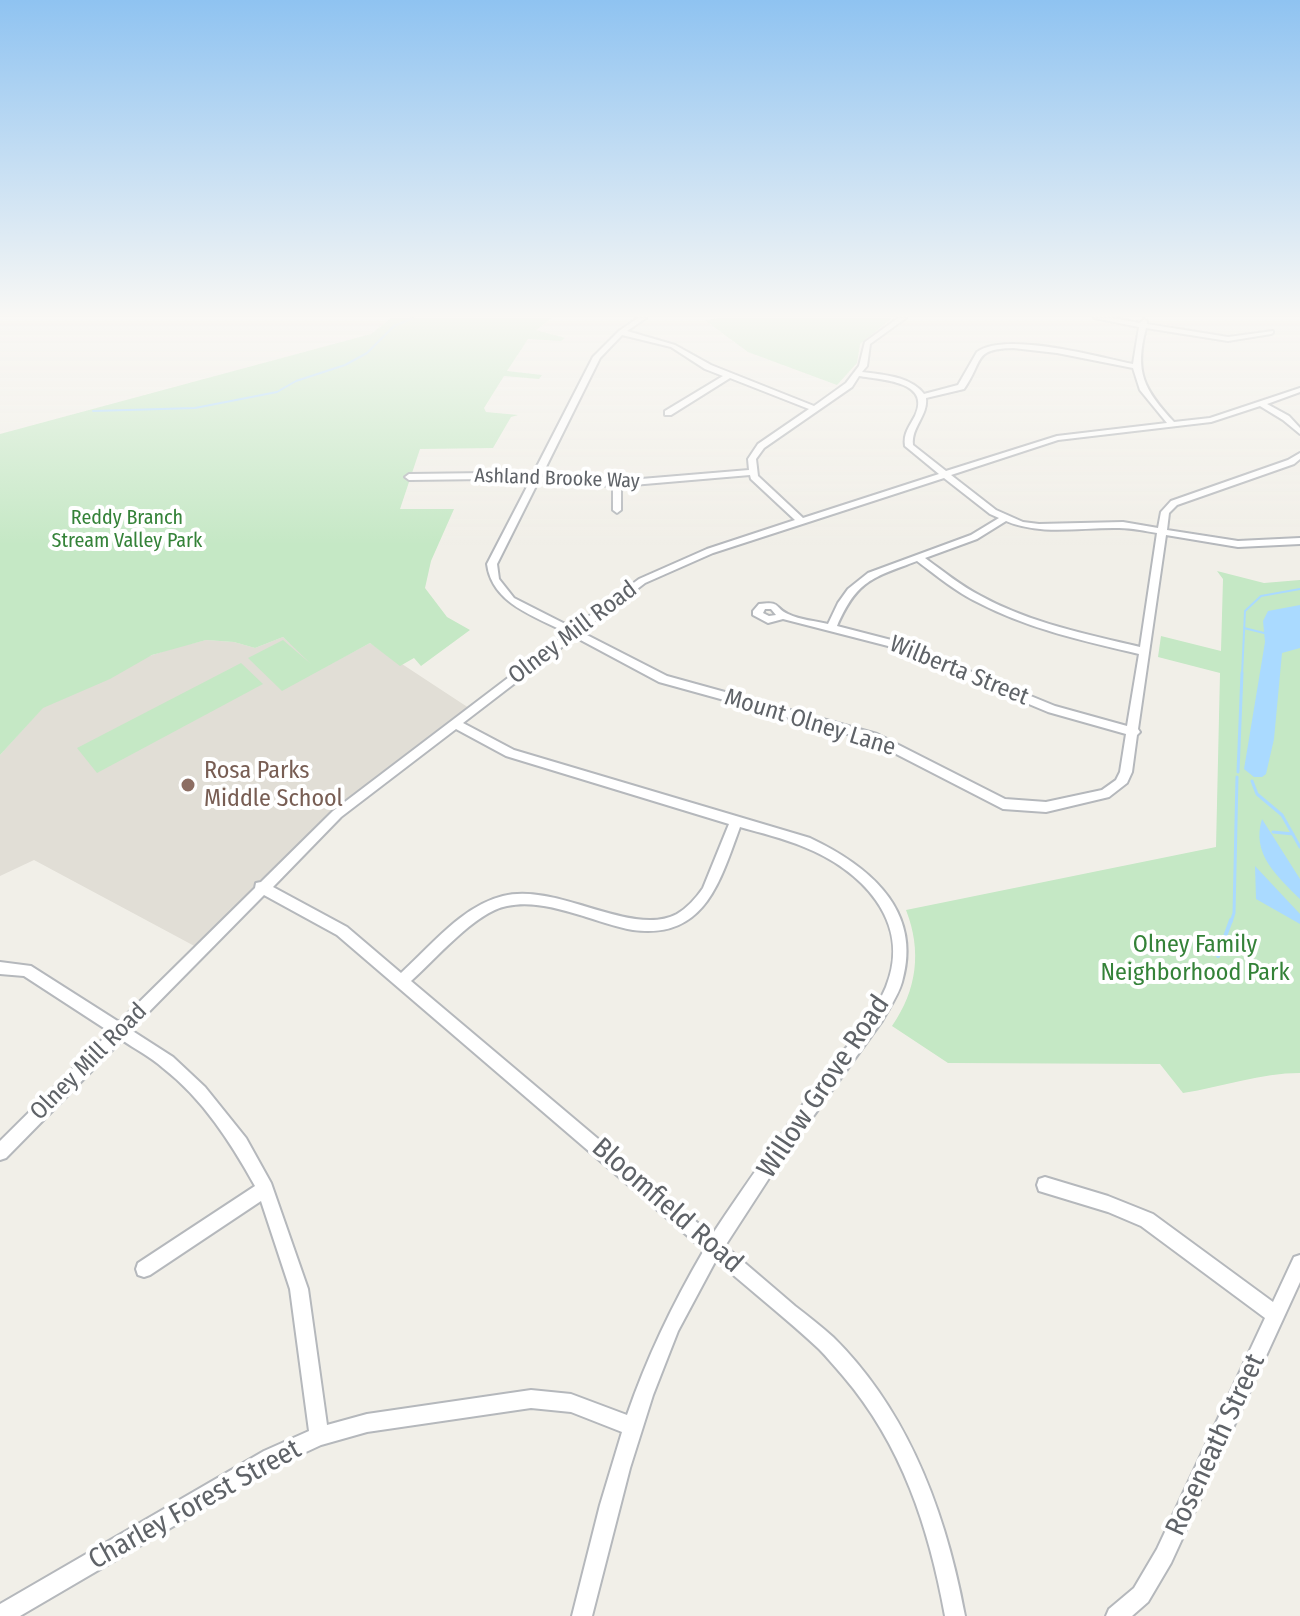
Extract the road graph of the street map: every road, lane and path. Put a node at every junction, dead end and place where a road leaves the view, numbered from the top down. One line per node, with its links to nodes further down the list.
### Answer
1 (578, 393): 19 (street, Mount Olney Lane)
2 (700, 393): 12 (street)
3 (774, 393): 11 (street)
4 (837, 393): 11 (street)
5 (917, 393): 9 (street)
6 (936, 393): 9 (street)
7 (1144, 393): 13 (street)
8 (1289, 393): 10 (street, Olney Mill Road)
9 (922, 397): 17 (street)
10 (1260, 403): 13 (street, Olney Mill Road); 14 (street)
11 (815, 409): 16 (street)
12 (668, 413)
13 (1173, 425): 17 (street, Olney Mill Road)
14 (1300, 432)
15 (1300, 455): 24 (street, Mount Olney Lane)
16 (752, 472): 20 (street, Ashland Brooke Way); 23 (street)
17 (943, 475): 22 (street); 23 (street, Olney Mill Road)
18 (409, 477): 19 (street, Ashland Brooke Way)
19 (533, 479): 20 (street, Ashland Brooke Way); 29 (street, Mount Olney Lane)
20 (617, 484): 21 (street)
21 (617, 510)
22 (1004, 518): 24 (street); 26 (street)
23 (801, 521): 29 (street, Olney Mill Road)
24 (1163, 531): 25 (street); 30 (street, Mount Olney Lane)
25 (1300, 541)
26 (918, 558): 28 (street); 30 (street)
27 (783, 616): 28 (street, Wilberta Street)
28 (832, 627): 32 (street, Wilberta Street)
29 (572, 633): 31 (street, Olney Mill Road); 32 (street, Mount Olney Lane)
30 (1144, 652): 32 (street, Mount Olney Lane)
31 (455, 724): 33 (street, Willow Grove Road); 34 (street, Olney Mill Road)
32 (1134, 732)
33 (736, 821): 36 (street); 41 (street, Willow Grove Road)
34 (261, 887): 36 (street, Bloomfield Road); 37 (street, Olney Mill Road)
35 (0, 968): 37 (street)
36 (403, 980): 41 (street, Bloomfield Road)
37 (121, 1030): 38 (street, Olney Mill Road); 40 (street)
38 (0, 1152)
39 (1045, 1185): 44 (street)
40 (265, 1189): 43 (street); 46 (street)
41 (714, 1246): 45 (street, Willow Grove Road); 49 (street, Bloomfield Road)
42 (1300, 1263): 44 (street, Roseneath Street)
43 (144, 1269)
44 (1276, 1315): 50 (street, Roseneath Street)
45 (634, 1427): 46 (street, Charley Forest Street); 48 (street, Willow Grove Road)
46 (319, 1436): 47 (street, Charley Forest Street)
47 (0, 1616)
48 (582, 1616)
49 (955, 1616)
50 (1116, 1616)

